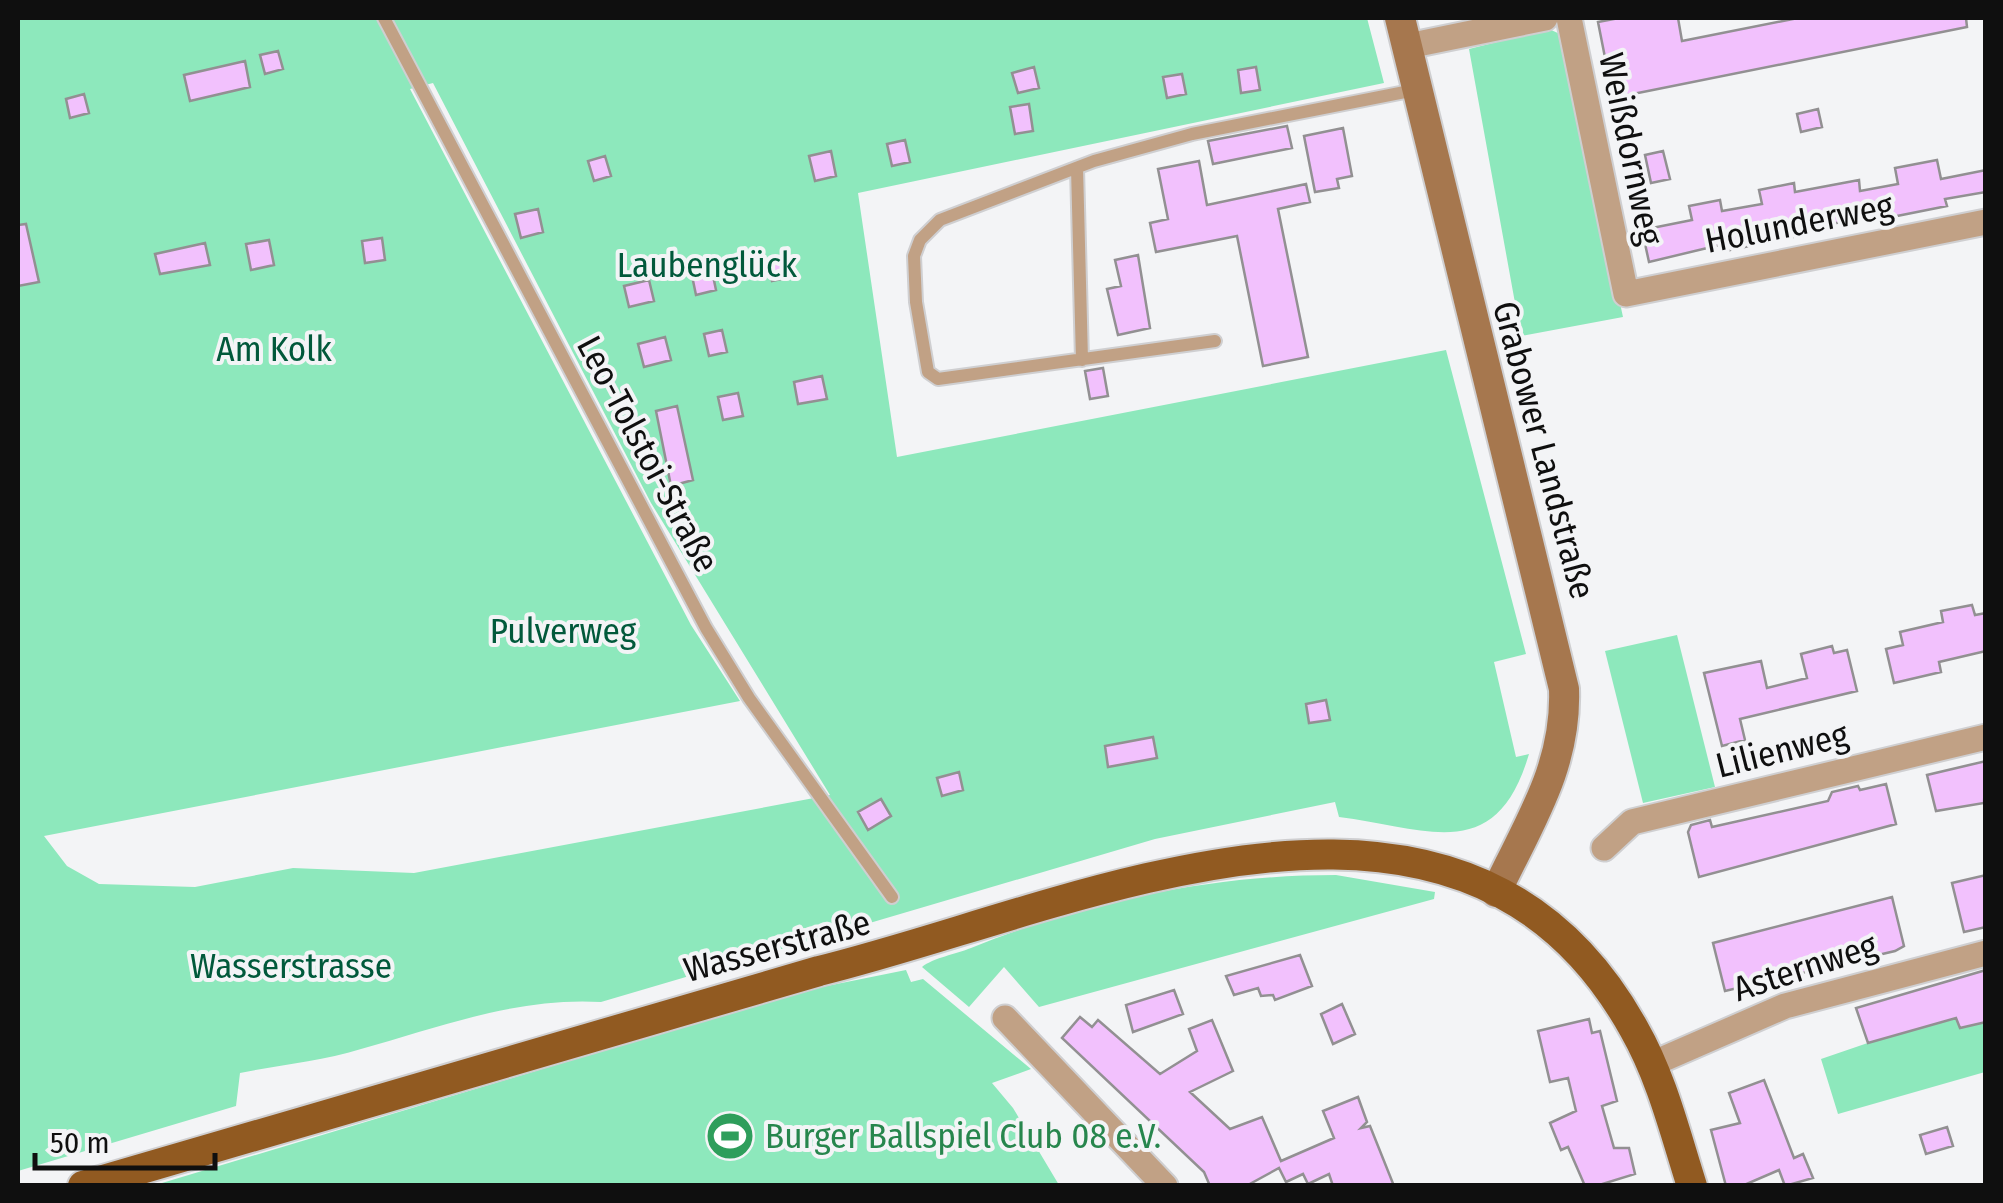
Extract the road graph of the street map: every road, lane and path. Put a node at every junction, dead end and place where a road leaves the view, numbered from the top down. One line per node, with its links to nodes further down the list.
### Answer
1 (384, 18): 14 (lane, Leo-Tolstoi-Straße)
2 (1544, 18): 4 (street)
3 (1569, 18): 8 (street, Weißdornweg)
4 (1404, 32): 5 (main road, Grabower Landstraße)
5 (1418, 89): 6 (lane); 13 (main road, Grabower Landstraße)
6 (1077, 168): 10 (lane); 10 (lane)
7 (1986, 222): 8 (street, Holunderweg)
8 (1626, 294)
9 (1215, 341): 10 (lane)
10 (1082, 360)
11 (1986, 736): 12 (street, Lilienweg)
12 (1604, 848)
13 (1496, 892): 17 (main road, Wasserstraße); 18 (main road, Wasserstraße)
14 (892, 896)
15 (1986, 953): 17 (street, Asternweg)
16 (1004, 1018): 19 (street)
17 (1652, 1064): 20 (main road, Wasserstraße)
18 (82, 1186)
19 (1164, 1186)
20 (1692, 1186)

